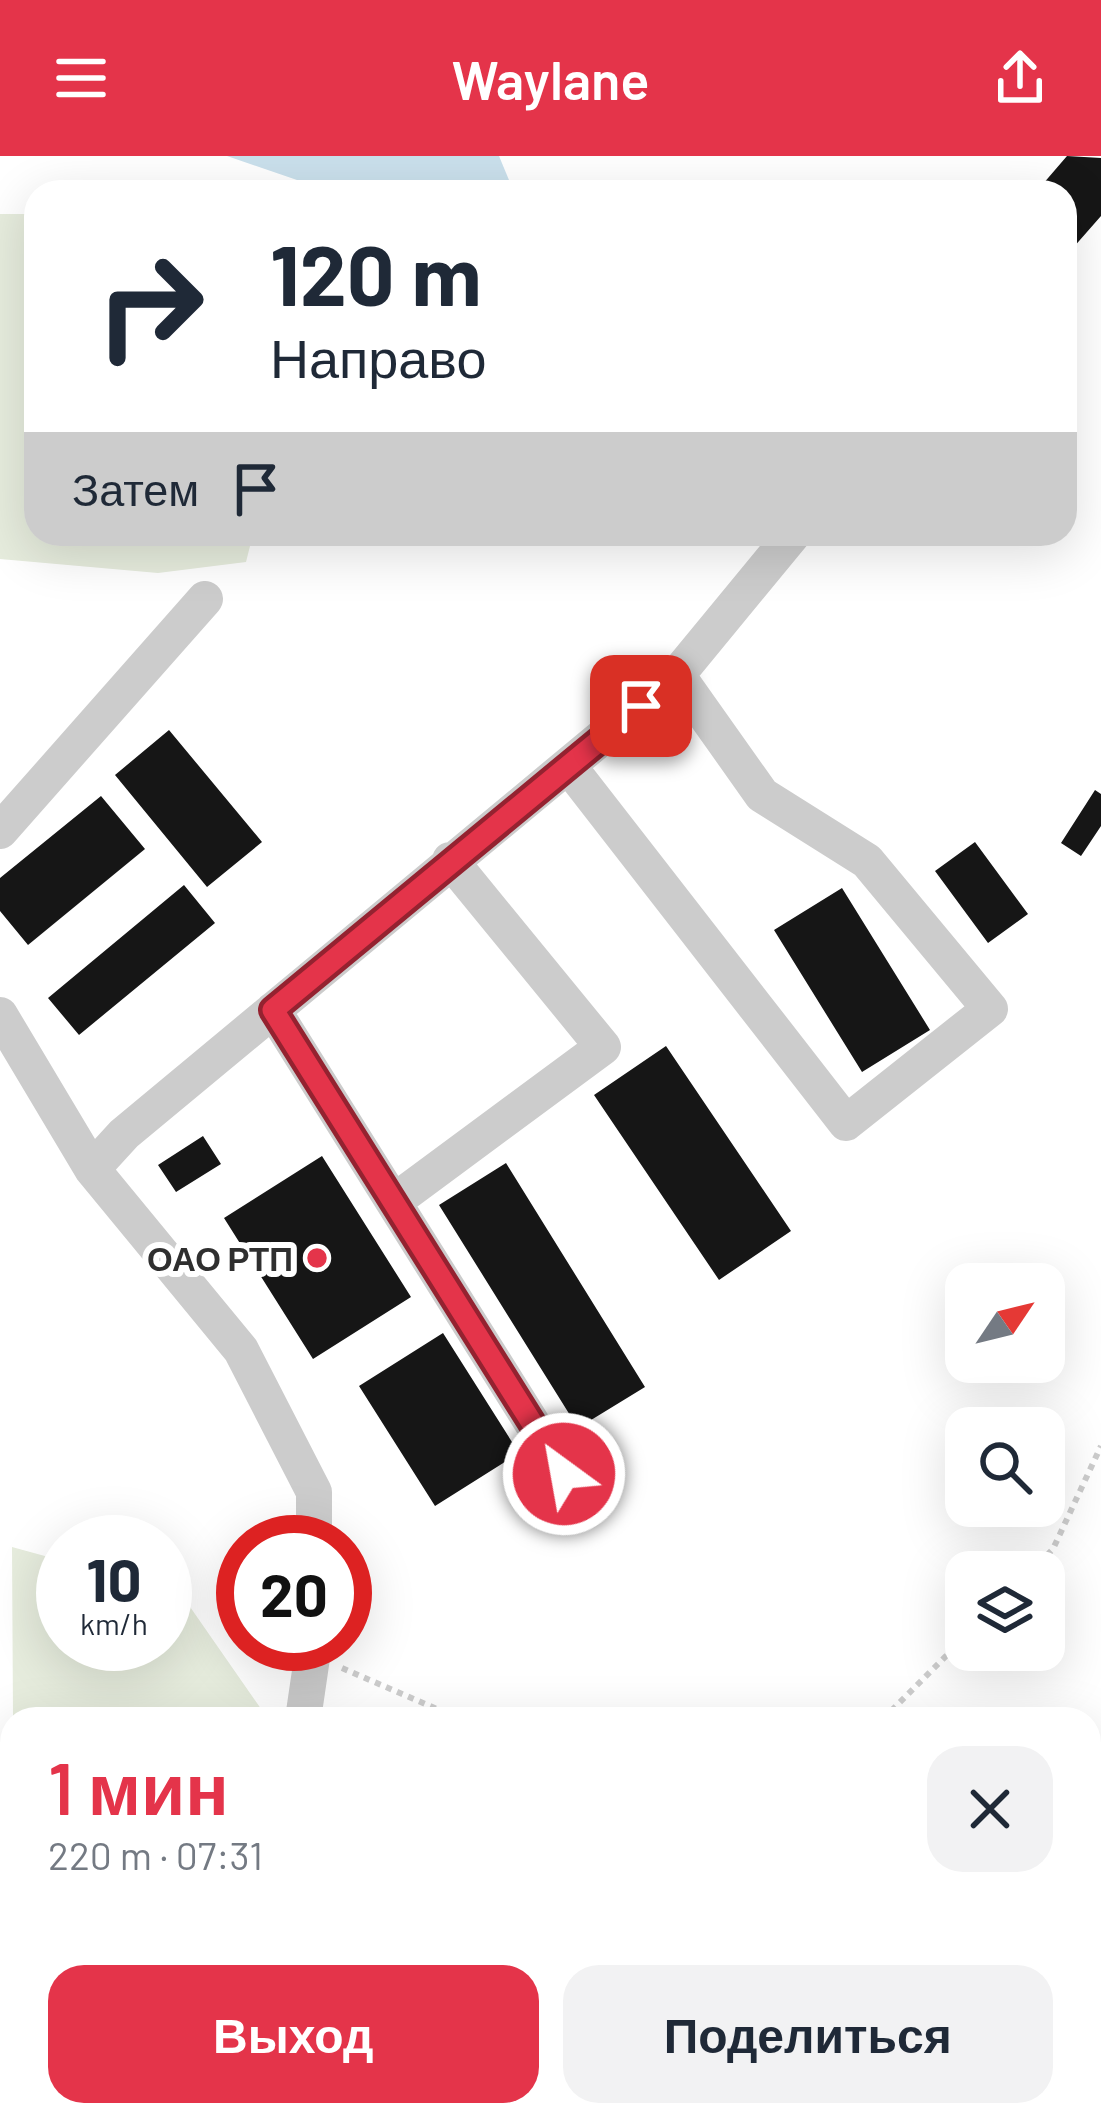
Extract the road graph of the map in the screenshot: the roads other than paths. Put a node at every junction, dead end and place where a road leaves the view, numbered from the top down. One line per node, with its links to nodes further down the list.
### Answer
1 (783, 546): 3 (street)
2 (205, 599): 5 (street)
3 (677, 675): 4 (street); 4 (street)
4 (570, 768): 6 (street)
5 (0, 831)
6 (450, 860): 7 (street); 10 (street)
7 (273, 1010): 9 (street); 10 (street)
8 (0, 1016): 9 (street)
9 (92, 1169): 12 (street)
10 (396, 1200): 11 (street)
11 (564, 1474)
12 (314, 1515)
13 (311, 1671): 14 (street)
14 (305, 1707)

